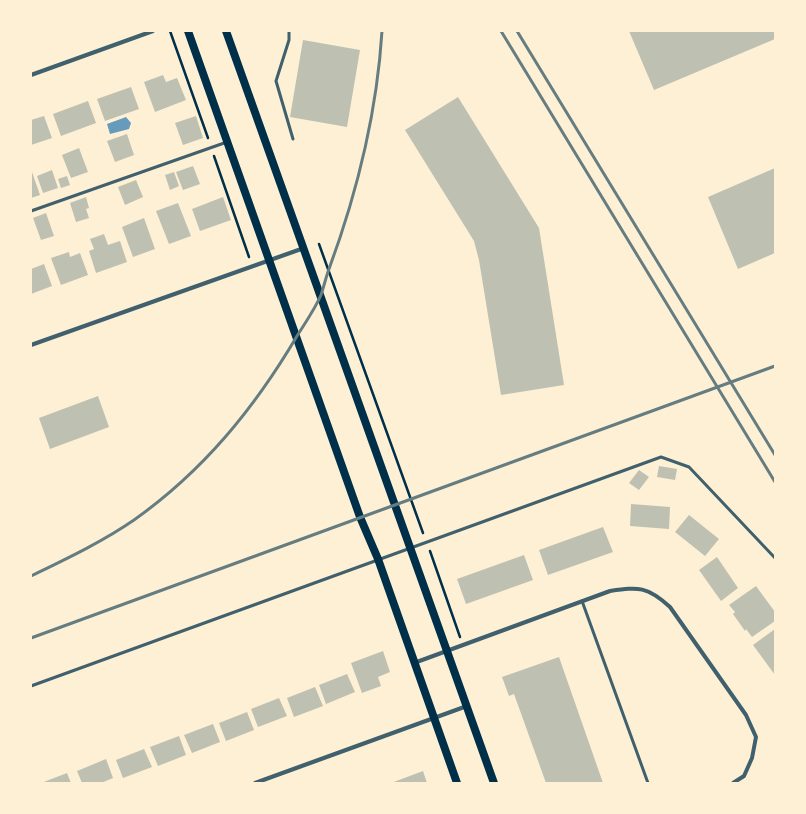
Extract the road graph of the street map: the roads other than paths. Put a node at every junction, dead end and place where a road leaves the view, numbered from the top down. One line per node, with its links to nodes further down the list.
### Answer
1 (153, 31): 5 (street)
2 (188, 31): 7 (main road)
3 (226, 31): 9 (main road)
4 (289, 31): 6 (lane)
5 (31, 75)
6 (293, 139)
7 (227, 142): 8 (lane); 10 (main road)
8 (31, 211)
9 (304, 248): 10 (street); 12 (main road)
10 (270, 260): 11 (street); 14 (main road)
11 (31, 345)
12 (410, 548): 13 (lane); 14 (lane); 16 (main road)
13 (775, 558)
14 (378, 559): 17 (main road); 18 (lane)
15 (582, 601): 16 (street); 24 (lane); 25 (street)
16 (447, 652): 17 (street); 19 (main road)
17 (414, 663): 20 (main road)
18 (31, 686)
19 (467, 706): 20 (street); 23 (main road)
20 (434, 719): 21 (street); 22 (main road)
21 (255, 783)
22 (457, 783)
23 (494, 783)
24 (648, 783)
25 (733, 783)

